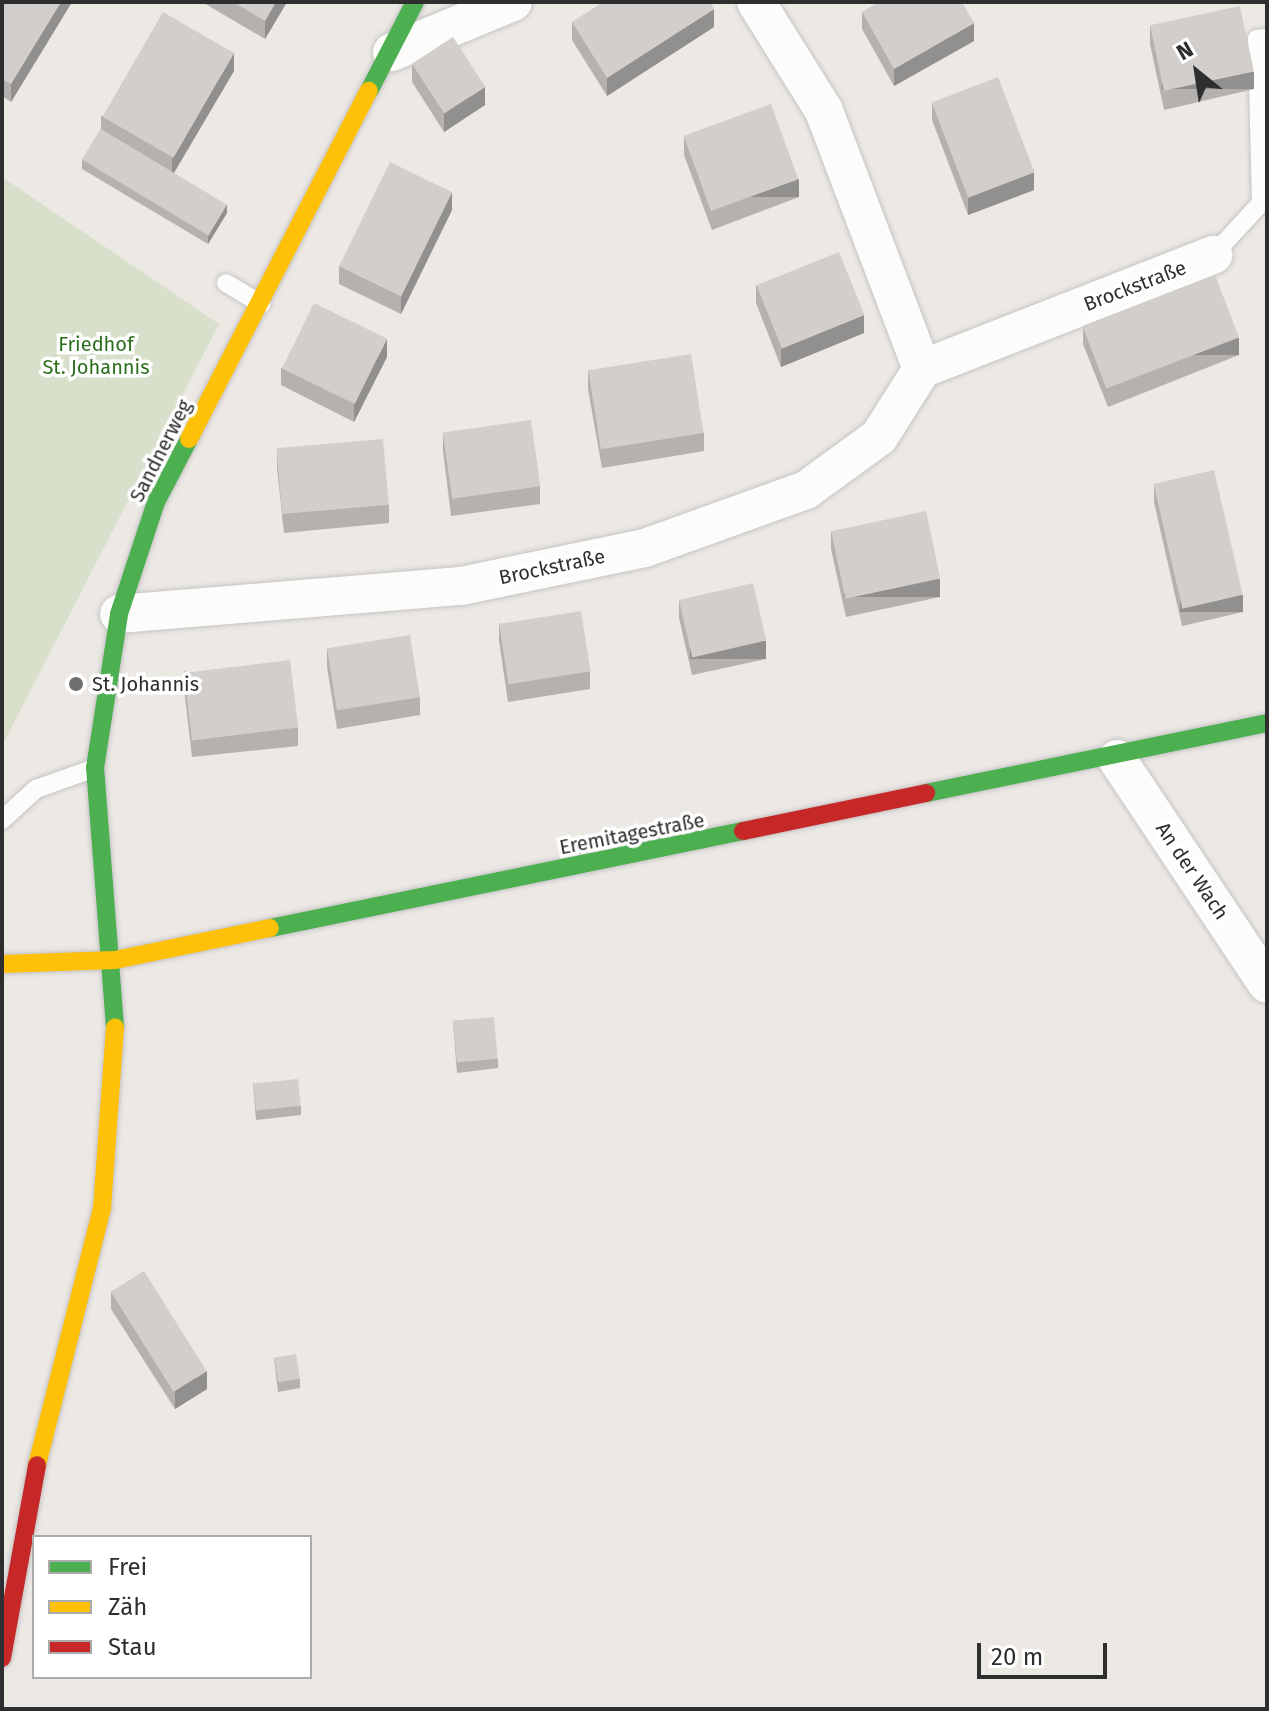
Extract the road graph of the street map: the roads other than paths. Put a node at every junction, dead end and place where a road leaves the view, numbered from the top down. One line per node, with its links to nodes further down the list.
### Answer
1 (415, 2): 5 (street, Sandnerweg)
2 (513, 2): 5 (street)
3 (756, 2): 9 (street)
4 (1267, 38): 6 (lane)
5 (392, 52): 8 (street, Sandnerweg)
6 (1213, 255): 9 (street, Brockstraße)
7 (226, 283): 8 (lane)
8 (263, 305): 10 (street, Sandnerweg)
9 (922, 369): 10 (street, Brockstraße)
10 (119, 614): 13 (street, Sandnerweg)
11 (1267, 723): 12 (street, Eremitagestraße)
12 (1117, 759): 15 (street, Eremitagestraße); 17 (street, An der Wach)
13 (95, 768): 14 (lane); 15 (street, Sandnerweg)
14 (2, 820)
15 (115, 960): 16 (street, Eremitagestraße); 18 (street, Sandnerweg)
16 (2, 964)
17 (1267, 984)
18 (2, 1658)

